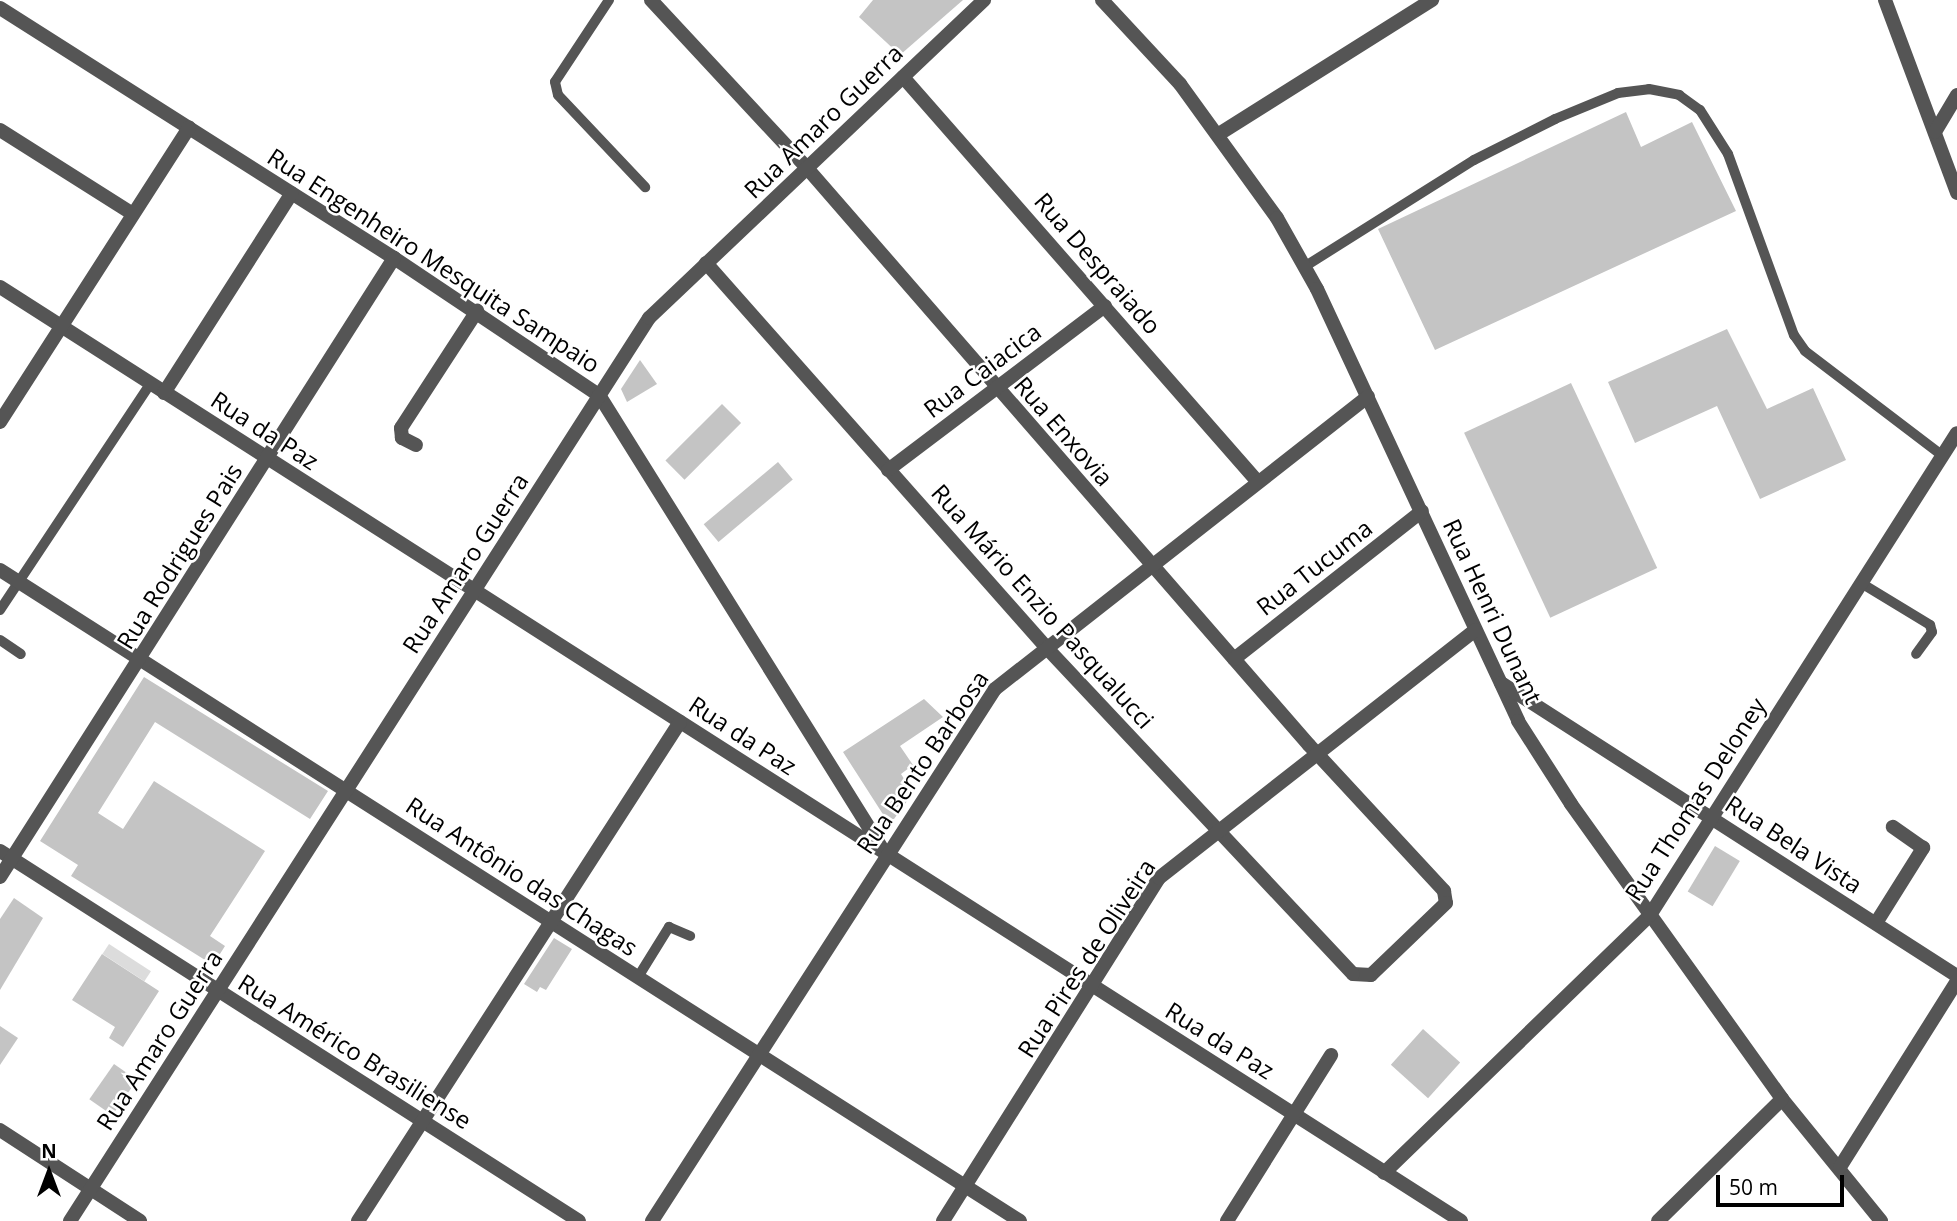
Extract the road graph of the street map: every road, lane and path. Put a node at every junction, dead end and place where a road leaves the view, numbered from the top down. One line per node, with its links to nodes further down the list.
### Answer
1 (609, 0): 15 (lane)
2 (651, 0): 14 (street, Rua Enxovia)
3 (984, 0): 8 (street, Rua Amaro Guerra)
4 (1432, 0): 13 (street)
5 (1885, 0): 12 (street)
6 (1107, 2): 13 (street, Rua Henri Dunant)
7 (0, 8): 10 (street, Rua Engenheiro Mesquita Sampaio)
8 (903, 76): 14 (street, Rua Amaro Guerra); 23 (street, Rua Despraiado)
9 (1957, 95): 12 (street)
10 (189, 128): 16 (street, Rua Engenheiro Mesquita Sampaio); 18 (street)
11 (0, 130): 18 (street)
12 (1935, 132): 17 (street)
13 (1219, 134): 21 (street, Rua Henri Dunant)
14 (807, 168): 20 (street, Rua Amaro Guerra); 27 (street, Rua Enxovia)
15 (645, 187)
16 (292, 193): 19 (street, Rua Engenheiro Mesquita Sampaio); 28 (street)
17 (1957, 193)
18 (133, 214): 25 (street)
19 (394, 257): 24 (street, Rua Engenheiro Mesquita Sampaio); 35 (street, Rua Rodrigues Pais)
20 (706, 263): 29 (street, Rua Amaro Guerra); 36 (street, Rua Mário Enzio Pasqualucci)
21 (1304, 267): 30 (street, Rua Henri Dunant); 34 (lane)
22 (0, 287): 25 (street, Rua da Paz)
23 (1105, 306): 27 (street, Rua Caiacica); 37 (street, Rua Despraiado)
24 (477, 312): 29 (street, Rua Engenheiro Mesquita Sampaio); 33 (street)
25 (61, 326): 26 (street, Rua da Paz); 31 (street)
26 (150, 384): 28 (street, Rua da Paz); 41 (lane)
27 (995, 388): 36 (street, Rua Caiacica); 39 (street, Rua Enxovia)
28 (164, 393): 35 (street, Rua da Paz)
29 (599, 395): 43 (street, Rua Amaro Guerra); 59 (street, Rua Engenheiro Mesquita Sampaio)
30 (1367, 397): 37 (street, Rua Bento Barbosa); 38 (street, Rua Henri Dunant)
31 (0, 422)
32 (1957, 433): 34 (street, Rua Thomas Deloney)
33 (416, 445)
34 (1943, 456): 42 (street, Rua Thomas Deloney)
35 (267, 459): 43 (street, Rua da Paz); 50 (street, Rua Rodrigues Pais)
36 (888, 470): 47 (street, Rua Mário Enzio Pasqualucci)
37 (1258, 481): 39 (street, Rua Bento Barbosa)
38 (1422, 511): 45 (street, Rua Henri Dunant); 51 (street, Rua Tucuma)
39 (1151, 564): 47 (street, Rua Bento Barbosa); 51 (street, Rua Enxovia)
40 (0, 570): 41 (street, Rua Antônio das Chagas)
41 (18, 581): 44 (lane); 50 (street, Rua Antônio das Chagas)
42 (1861, 583): 49 (lane); 56 (street, Rua Thomas Deloney)
43 (474, 591): 53 (street, Rua da Paz); 55 (street, Rua Amaro Guerra)
44 (0, 610)
45 (1475, 630): 52 (street, Rua Henri Dunant); 54 (street, Rua Pires de Oliveira)
46 (0, 640): 48 (lane)
47 (1046, 647): 58 (street, Rua Mário Enzio Pasqualucci); 59 (street, Rua Bento Barbosa)
48 (21, 654)
49 (1916, 654)
50 (141, 659): 55 (street, Rua Antônio das Chagas); 60 (street, Rua Rodrigues Pais)
51 (1234, 659): 54 (street, Rua Enxovia)
52 (1499, 682): 56 (street, Rua Bela Vista); 62 (street, Rua Henri Dunant)
53 (680, 722): 59 (street, Rua da Paz); 63 (street)
54 (1315, 752): 58 (street, Rua Pires de Oliveira); 66 (street, Rua Enxovia)
55 (346, 790): 63 (street, Rua Antônio das Chagas); 70 (street, Rua Amaro Guerra)
56 (1711, 817): 62 (street, Rua Thomas Deloney); 64 (street, Rua Bela Vista)
57 (1893, 827): 64 (street)
58 (1218, 828): 66 (street, Rua Mário Enzio Pasqualucci); 69 (street, Rua Pires de Oliveira)
59 (886, 854): 69 (street, Rua da Paz); 71 (street, Rua Bento Barbosa)
60 (6, 855): 61 (street, Rua Rodrigues Pais); 70 (street, Rua Américo Brasiliense)
61 (0, 877)
62 (1650, 915): 73 (street, Rua Henri Dunant); 78 (street, Rua Thomas Deloney)
63 (551, 922): 67 (street, Rua Antônio das Chagas); 75 (street)
64 (1876, 923): 68 (street, Rua Bela Vista)
65 (690, 936): 67 (lane)
66 (1353, 974)
67 (638, 977): 71 (street, Rua Antônio das Chagas)
68 (1957, 978): 77 (street)
69 (1093, 986): 74 (street, Rua da Paz); 79 (street, Rua Pires de Oliveira)
70 (219, 991): 75 (street, Rua Américo Brasiliense); 80 (street, Rua Amaro Guerra)
71 (758, 1054): 79 (street, Rua Antônio das Chagas); 85 (street, Rua Bento Barbosa)
72 (1331, 1055): 74 (street)
73 (1782, 1099): 77 (street, Rua Henri Dunant); 90 (street)
74 (1296, 1115): 78 (street, Rua da Paz); 88 (street)
75 (422, 1120): 83 (street); 84 (street, Rua Américo Brasiliense)
76 (0, 1130): 80 (street)
77 (1840, 1167): 91 (street, Rua Henri Dunant)
78 (1384, 1172): 89 (street, Rua da Paz)
79 (966, 1186): 86 (street, Rua Pires de Oliveira); 87 (street, Rua Antônio das Chagas)
80 (90, 1189): 81 (street, Rua Amaro Guerra); 82 (street)
81 (70, 1221)
82 (140, 1221)
83 (358, 1221)
84 (579, 1221)
85 (652, 1221)
86 (943, 1221)
87 (1020, 1221)
88 (1227, 1221)
89 (1461, 1221)
90 (1658, 1221)
91 (1881, 1221)

